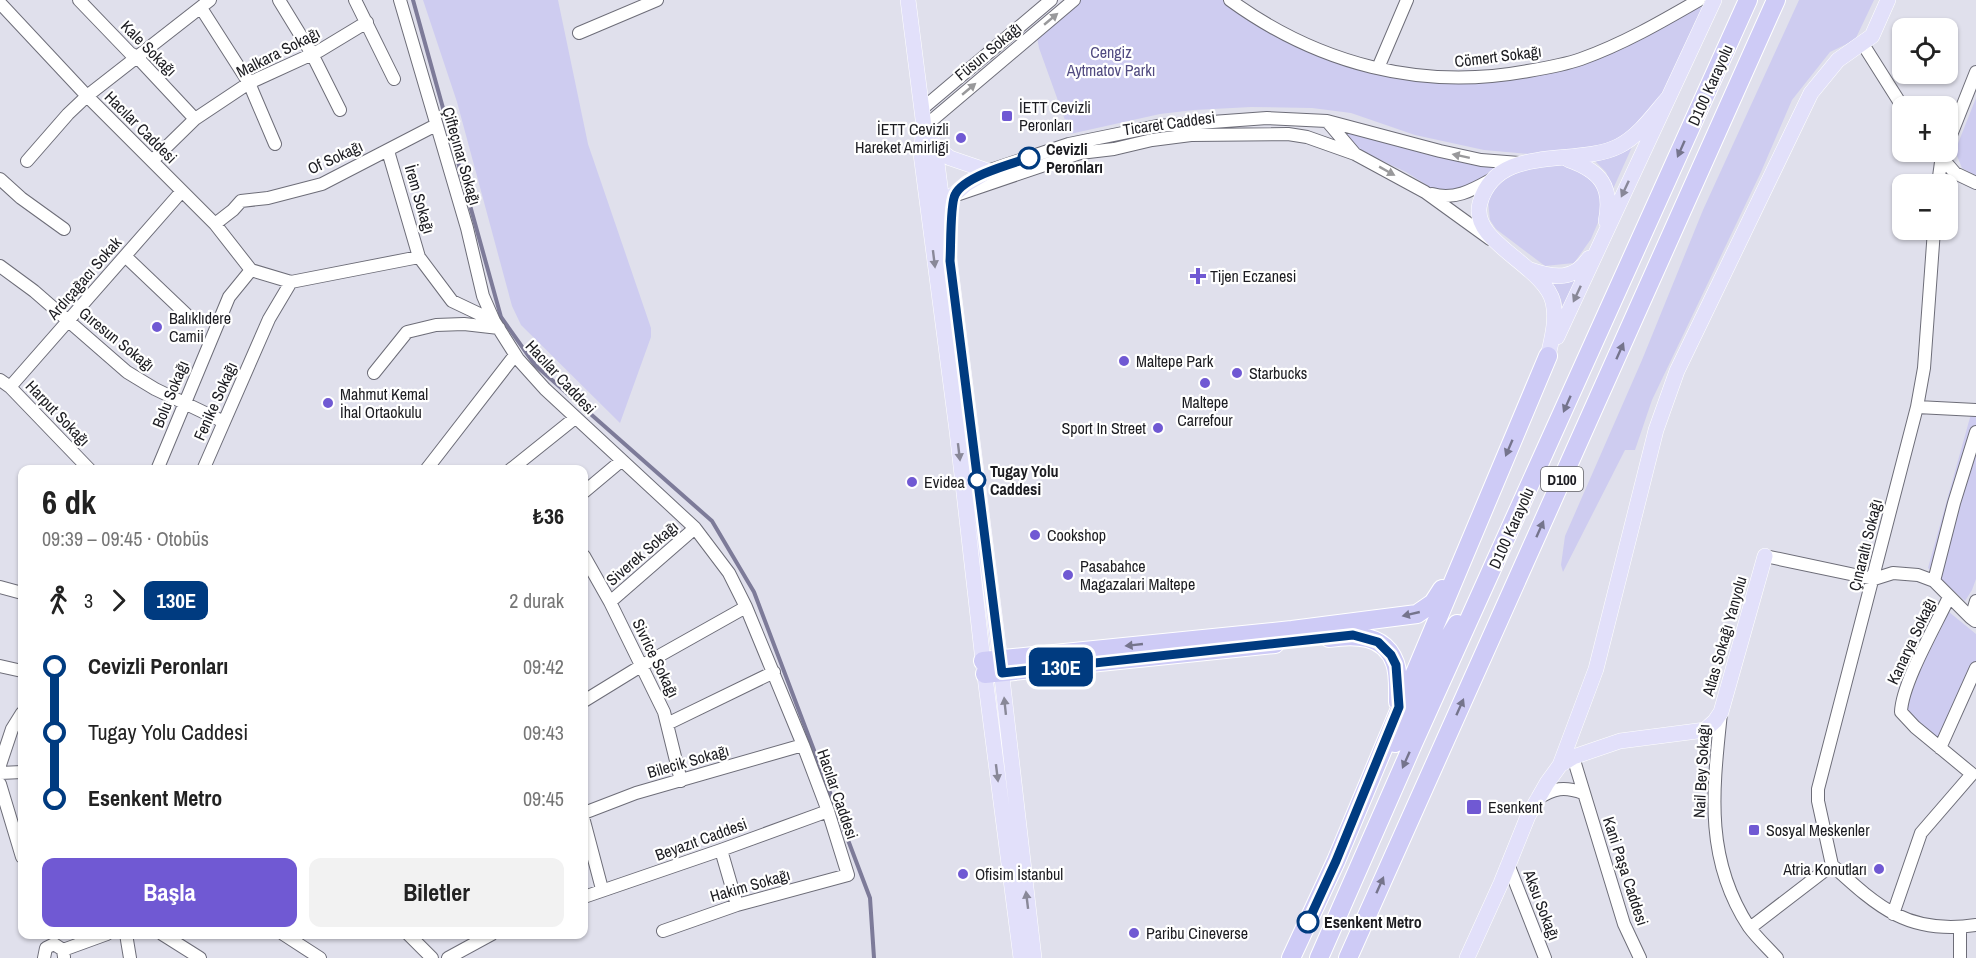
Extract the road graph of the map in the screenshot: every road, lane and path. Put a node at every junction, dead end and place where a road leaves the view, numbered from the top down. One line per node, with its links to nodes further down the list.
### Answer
1 (79, 0): 22 (street, Kale Sokağı)
2 (279, 0): 21 (street)
3 (355, 0): 18 (street)
4 (400, 0): 35 (street, Çifteçınar Sokağı)
5 (657, 0): 19 (street)
6 (908, 0): 30 (main road)
7 (1051, 0): 30 (street, Füsun Sokağı)
8 (1074, 0): 36 (street, Füsun Sokağı, one-way to 8)
9 (1230, 0): 23 (street, Cömert Sokağı)
10 (1407, 0): 23 (street)
11 (1699, 0): 23 (street, Cömert Sokağı)
12 (1714, 0): 29 (main road)
13 (1748, 0): 86 (highway, D100 Karayolu / D100, one-way to 86)
14 (1776, 0): 146 (highway, D100 Karayolu / D100, one-way to 14)
15 (1888, 0): 20 (main road)
16 (0, 3): 27 (street, Hacılar Caddesi)
17 (205, 4): 22 (street); 26 (street)
18 (367, 22): 21 (street, Malkara Sokağı); 25 (street)
19 (579, 33)
20 (1869, 43): 28 (street); 112 (main road)
21 (312, 54): 26 (street, Malkara Sokağı); 31 (street)
22 (137, 57): 27 (street); 33 (street, Kale Sokağı)
23 (1378, 68)
24 (1976, 72): 32 (street)
25 (394, 79)
26 (249, 83): 33 (street, Malkara Sokağı); 37 (street)
27 (87, 96): 42 (street); 43 (street, Hacılar Caddesi)
28 (1897, 96)
29 (1668, 98): 41 (main road, Ticaret Caddesi); 57 (main road, one-way to 57)
30 (922, 109): 36 (main road)
31 (340, 110)
32 (1958, 117)
33 (195, 119): 43 (street, Malkara Sokağı)
34 (1327, 121): 40 (street, Ticaret Caddesi); 44 (street, Ticaret Caddesi, one-way to 34); 46 (street, Ticaret Caddesi)
35 (435, 125): 39 (street, Of Sokağı); 67 (street, Çifteçınar Sokağı)
36 (924, 127): 38 (main road); 53 (main road)
37 (275, 144)
38 (935, 147): 46 (main road); 52 (main road)
39 (388, 150): 54 (street, Of Sokağı); 60 (street, İrem Sokağı)
40 (1355, 154): 51 (street, Ticaret Caddesi, one-way to 51); 52 (street, Ticaret Caddesi)
41 (1564, 158): 44 (main road, Ticaret Caddesi); 57 (main road)
42 (27, 161)
43 (152, 161): 50 (street, Hacılar Caddesi)
44 (1519, 162): 47 (main road, Ticaret Caddesi)
45 (1947, 162): 49 (street)
46 (988, 171): 52 (main road)
47 (1494, 178): 51 (street, Ticaret Caddesi); 58 (main road, Ticaret Caddesi)
48 (0, 179): 55 (street)
49 (1976, 183)
50 (182, 191): 54 (street, Hacılar Caddesi); 59 (street, Ardıçağacı Sokak)
51 (1425, 192): 58 (street, Ticaret Caddesi)
52 (946, 196): 53 (main road); 101 (main road)
53 (927, 201): 101 (main road, one-way to 101)
54 (214, 224): 63 (street, Hacılar Caddesi)
55 (64, 229)
56 (1933, 240): 73 (street, Çınaraltı Sokağı)
57 (1602, 241): 62 (main road); 69 (main road, one-way to 69)
58 (1497, 244): 62 (main road, Ticaret Caddesi)
59 (125, 256): 65 (street); 66 (street, Ardıçağacı Sokak)
60 (419, 257): 64 (street); 67 (street)
61 (0, 266): 66 (street, Gıresun Sokağı)
62 (1530, 269): 69 (main road, Ticaret Caddesi)
63 (251, 270): 64 (street); 72 (street, Bolu Sokağı)
64 (291, 282): 76 (street, Fenike Sokağı)
65 (186, 314)
66 (68, 321): 71 (street, Ardıçağacı Sokak); 72 (street, Gıresun Sokağı)
67 (496, 324): 68 (street, Hacılar Caddesi); 70 (street)
68 (515, 355): 75 (street, Hacılar Caddesi); 82 (street)
69 (1548, 356): 88 (highway, one-way to 88)
70 (374, 373)
71 (5, 383): 79 (street, Harput Sokağı)
72 (184, 403): 76 (street, Gıresun Sokağı); 80 (street, Bolu Sokağı)
73 (1917, 406): 74 (street); 90 (street, Çınaraltı Sokağı)
74 (1976, 410)
75 (574, 418): 78 (street, Hacılar Caddesi); 83 (street)
76 (224, 422): 81 (street, Fenike Sokağı)
77 (1976, 432): 91 (street)
78 (621, 461): 84 (street); 85 (street, Hacılar Caddesi)
79 (85, 465)
80 (159, 465)
81 (205, 465)
82 (430, 465)
83 (516, 465)
84 (588, 489)
85 (694, 528): 96 (street, Siverek Sokağı); 97 (street, Hacılar Caddesi)
86 (1500, 553): 126 (highway); 155 (highway, D100 Karayolu / D100, one-way to 155)
87 (1765, 556): 90 (street); 107 (main road, Atlas Sokağı Yanyolu)
88 (1462, 558): 101 (highway, one-way to 101); 106 (highway)
89 (588, 563): 96 (street, Sivrice Sokağı)
90 (1874, 579): 91 (street); 128 (street, Çınaraltı Sokağı)
91 (1935, 581): 94 (street)
92 (0, 587): 93 (street)
93 (18, 592)
94 (1949, 597): 98 (street); 111 (street, Kanarya Sokağı)
95 (1976, 601): 98 (street)
96 (610, 602): 100 (street, Sivrice Sokağı)
97 (746, 607): 100 (street); 104 (street, Hacılar Caddesi)
98 (1973, 620)
99 (0, 666): 103 (street)
100 (641, 666): 105 (street); 109 (street, Sivrice Sokağı)
101 (992, 667): 106 (highway); 152 (main road, one-way to 152); 153 (main road, one-way to 101)
102 (1976, 668): 111 (street)
103 (18, 670)
104 (774, 672): 109 (street); 110 (street, Hacılar Caddesi)
105 (588, 699)
106 (1399, 707): 126 (highway)
107 (1721, 712): 112 (main road, Atlas Sokağı Yanyolu); 136 (street, Nail Bey Sokağı)
108 (18, 719): 113 (street)
109 (667, 724): 117 (street, Sivrice Sokağı)
110 (803, 745): 117 (street, Bilecik Sokağı); 122 (street, Hacılar Caddesi)
111 (1940, 748): 116 (street, Kanarya Sokağı)
112 (1567, 761): 119 (street, Kani Paşa Caddesi); 120 (main road)
113 (0, 765)
114 (18, 772): 115 (street)
115 (0, 773)
116 (1974, 774): 133 (street)
117 (681, 781): 121 (street, Bilecik Sokağı)
118 (0, 784): 124 (street)
119 (1583, 793): 120 (street); 158 (street, Kani Paşa Caddesi)
120 (1537, 800): 127 (main road)
121 (588, 811)
122 (828, 811): 125 (street, Beyazıt Caddesi); 129 (street, Hacılar Caddesi)
123 (588, 836): 130 (street)
124 (18, 844)
125 (721, 850): 130 (street, Beyazıt Caddesi); 132 (street)
126 (1336, 861): 154 (highway)
127 (1508, 864): 156 (main road); 157 (street, Aksu Sokağı)
128 (1832, 865): 133 (street); 136 (street)
129 (848, 875): 132 (street, Hakim Sokağı)
130 (602, 889): 131 (street, Beyazıt Caddesi)
131 (588, 895)
132 (737, 905): 137 (street, Hakim Sokağı)
133 (1893, 914): 135 (street)
134 (1976, 925): 135 (street)
135 (1960, 927): 160 (street)
136 (1750, 928): 159 (street, Nail Bey Sokağı)
137 (663, 931)
138 (96, 939): 145 (street)
139 (127, 939): 147 (street)
140 (170, 939): 148 (street)
141 (291, 939): 149 (street)
142 (413, 939): 150 (street)
143 (483, 939): 151 (street)
144 (45, 951): 145 (street)
145 (63, 954)
146 (1349, 956)
147 (130, 958)
148 (200, 958)
149 (320, 958)
150 (432, 958)
151 (448, 958)
152 (1021, 958)
153 (1034, 958)
154 (1291, 958)
155 (1319, 958)
156 (1467, 958)
157 (1545, 958)
158 (1640, 958)
159 (1777, 958)
160 (1960, 958)

